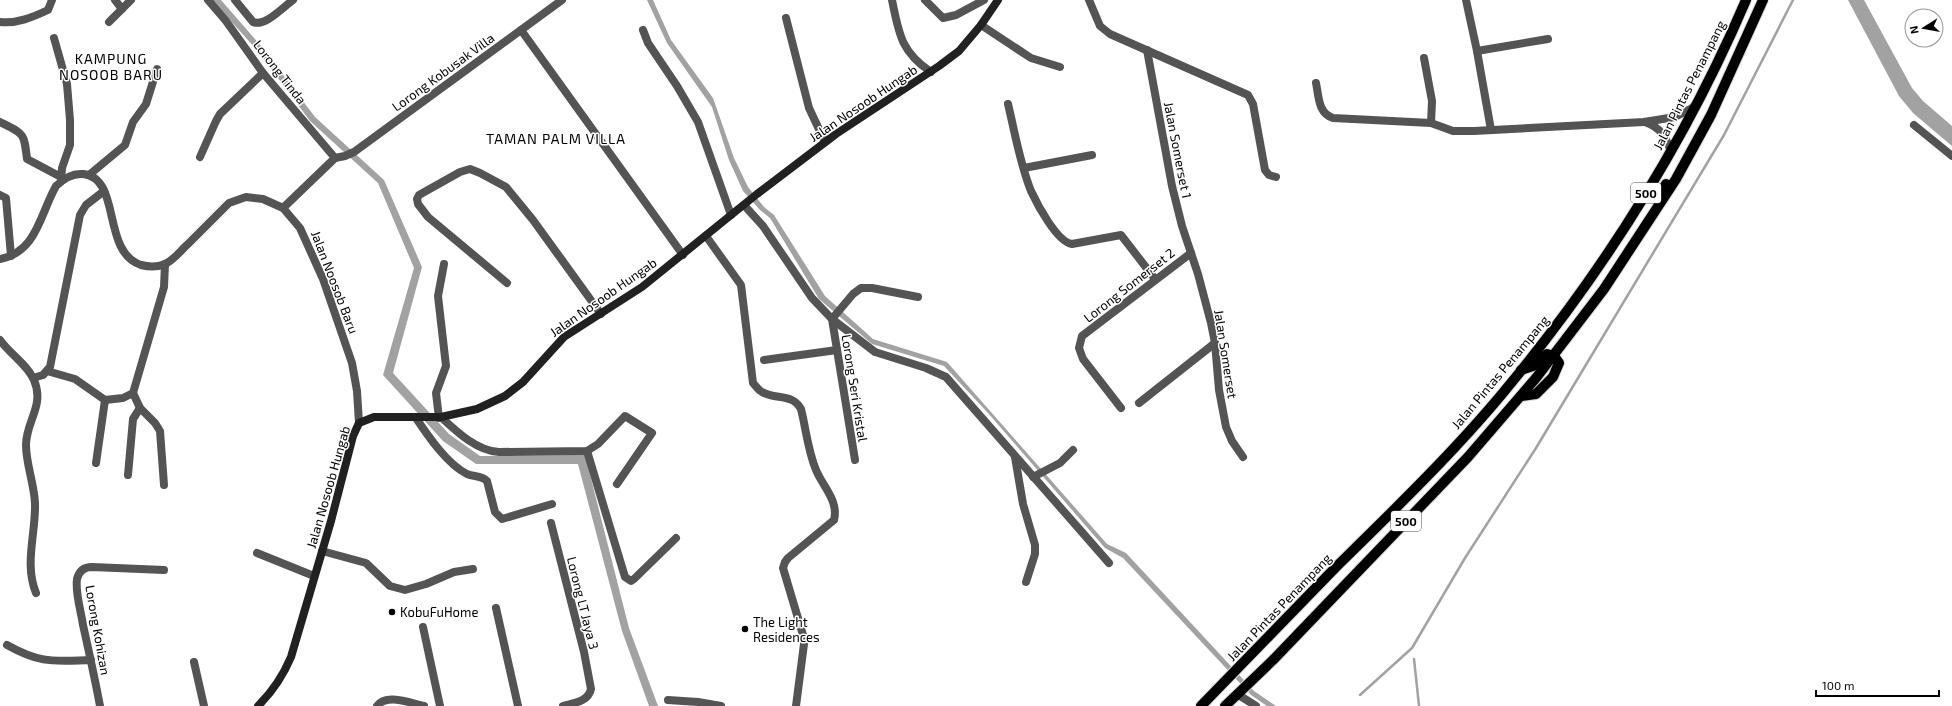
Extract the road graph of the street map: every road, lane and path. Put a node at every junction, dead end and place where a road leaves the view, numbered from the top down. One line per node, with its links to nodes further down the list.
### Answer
1 (52, 0): 18 (street)
2 (115, 0): 16 (street)
3 (131, 0): 16 (street)
4 (208, 0): 31 (street, Lorong Tinda)
5 (235, 0): 6 (street)
6 (293, 0)
7 (562, 0): 21 (street, Lorong Kobusak Villa)
8 (892, 0): 30 (street)
9 (925, 0): 10 (street)
10 (984, 0)
11 (998, 0): 20 (main road, Jalan Nosoob Hungab)
12 (1089, 0): 25 (street)
13 (1466, 0): 26 (street)
14 (1746, 0): 34 (main road, Jalan Pintas Penampang / 500)
15 (1763, 0): 42 (main road, 500)
16 (122, 9): 19 (street)
17 (786, 18): 40 (street)
18 (0, 22)
19 (109, 22)
20 (981, 25): 28 (street); 30 (main road, Jalan Nosoob Hungab)
21 (521, 30): 46 (street, Lorong Kobusak Villa); 59 (street)
22 (643, 30): 56 (street)
23 (54, 38): 50 (street)
24 (1548, 39): 26 (street)
25 (1147, 50): 49 (street); 58 (street, Jalan Somerset 1)
26 (1477, 51): 39 (street)
27 (1424, 58): 37 (street)
28 (1060, 67)
29 (157, 69): 48 (street)
30 (931, 72): 40 (main road, Jalan Nosoob Hungab)
31 (263, 73): 44 (street); 46 (street, Lorong Tinda)
32 (1316, 83): 37 (street)
33 (1008, 104): 47 (street)
34 (1696, 106): 36 (street); 41 (main road, Jalan Pintas Penampang / 500)
35 (0, 122): 50 (street)
36 (1644, 122): 39 (street); 41 (street)
37 (1431, 123): 39 (street)
38 (1914, 126): 45 (street)
39 (1491, 130)
40 (825, 142): 54 (main road, Jalan Nosoob Hungab)
41 (1670, 151): 52 (main road, Jalan Pintas Penampang / 500)
42 (1689, 154): 52 (main road); 72 (main road, 500)
43 (1092, 155): 47 (street)
44 (200, 156)
45 (1952, 156)
46 (335, 158): 55 (street)
47 (1024, 168): 64 (street)
48 (89, 175): 50 (street); 51 (street)
49 (1276, 177)
50 (61, 179): 60 (street)
51 (104, 191): 62 (street); 75 (street)
52 (1645, 194): 74 (main road, Jalan Pintas Penampang / 500)
53 (0, 195): 60 (street)
54 (746, 203): 56 (main road, Jalan Nosoob Hungab); 68 (street)
55 (283, 208): 62 (street, Jalan Noosob Baru); 84 (street, Jalan Noosob Baru)
56 (731, 215): 57 (main road, Jalan Nosoob Hungab)
57 (706, 236): 59 (main road, Jalan Nosoob Hungab); 122 (street)
58 (1191, 253): 64 (street, Lorong Somerset 2); 70 (street, Jalan Somerset)
59 (683, 255): 67 (main road, Jalan Nosoob Hungab)
60 (11, 256): 61 (street)
61 (0, 259)
62 (164, 264): 77 (street)
63 (444, 264): 83 (street)
64 (1155, 279): 81 (street, Lorong Somerset 2)
65 (507, 283): 67 (street)
66 (918, 297): 68 (street)
67 (601, 314): 83 (main road, Jalan Nosoob Hungab)
68 (834, 317): 71 (street, Lorong Seri Kristal); 87 (street)
69 (0, 340): 76 (street)
70 (1215, 344): 79 (street); 88 (street, Jalan Somerset)
71 (837, 350): 73 (street); 89 (street, Lorong Seri Kristal)
72 (1554, 356): 74 (main road); 111 (main road, 500)
73 (764, 360)
74 (1521, 370): 123 (main road, Jalan Pintas Penampang / 500)
75 (47, 371): 76 (street); 78 (street)
76 (33, 378): 105 (street)
77 (133, 394): 78 (street); 80 (street)
78 (105, 400): 90 (street)
79 (1139, 403)
80 (140, 408): 91 (street); 94 (street)
81 (1121, 408)
82 (419, 418): 83 (main road, Jalan Nosoob Hungab); 84 (main road, Jalan Nosoob Hungab); 95 (street)
83 (439, 418): 86 (street)
84 (360, 423): 98 (main road, Jalan Nosoob Hungab)
85 (1073, 450): 92 (street)
86 (587, 451): 93 (street); 97 (street)
87 (1015, 456): 92 (street); 104 (street)
88 (1243, 457)
89 (855, 460)
90 (96, 463)
91 (128, 475)
92 (1033, 477): 100 (street)
93 (616, 484)
94 (164, 485)
95 (552, 504)
96 (551, 523): 120 (street, Lorong LT Jaya 3)
97 (676, 538)
98 (322, 551): 101 (street); 103 (main road, Jalan Nosoob Hungab)
99 (258, 553): 103 (street)
100 (1109, 563)
101 (473, 569)
102 (164, 570): 109 (street, Lorong Kohizan)
103 (314, 576): 115 (main road, Jalan Nosoob Hungab)
104 (1026, 582)
105 (36, 593)
106 (496, 608): 119 (street)
107 (423, 627): 118 (street)
108 (7, 645): 109 (street)
109 (90, 660): 113 (street, Lorong Kohizan)
110 (194, 662): 114 (street)
111 (1237, 693): 124 (main road, 500); 125 (street)
112 (668, 700): 121 (street)
113 (100, 706)
114 (204, 706)
115 (258, 706)
116 (377, 706): 117 (street)
117 (424, 706)
118 (440, 706)
119 (518, 706)
120 (563, 706)
121 (721, 706)
122 (796, 706)
123 (1201, 706)
124 (1225, 706)
125 (1256, 706)

